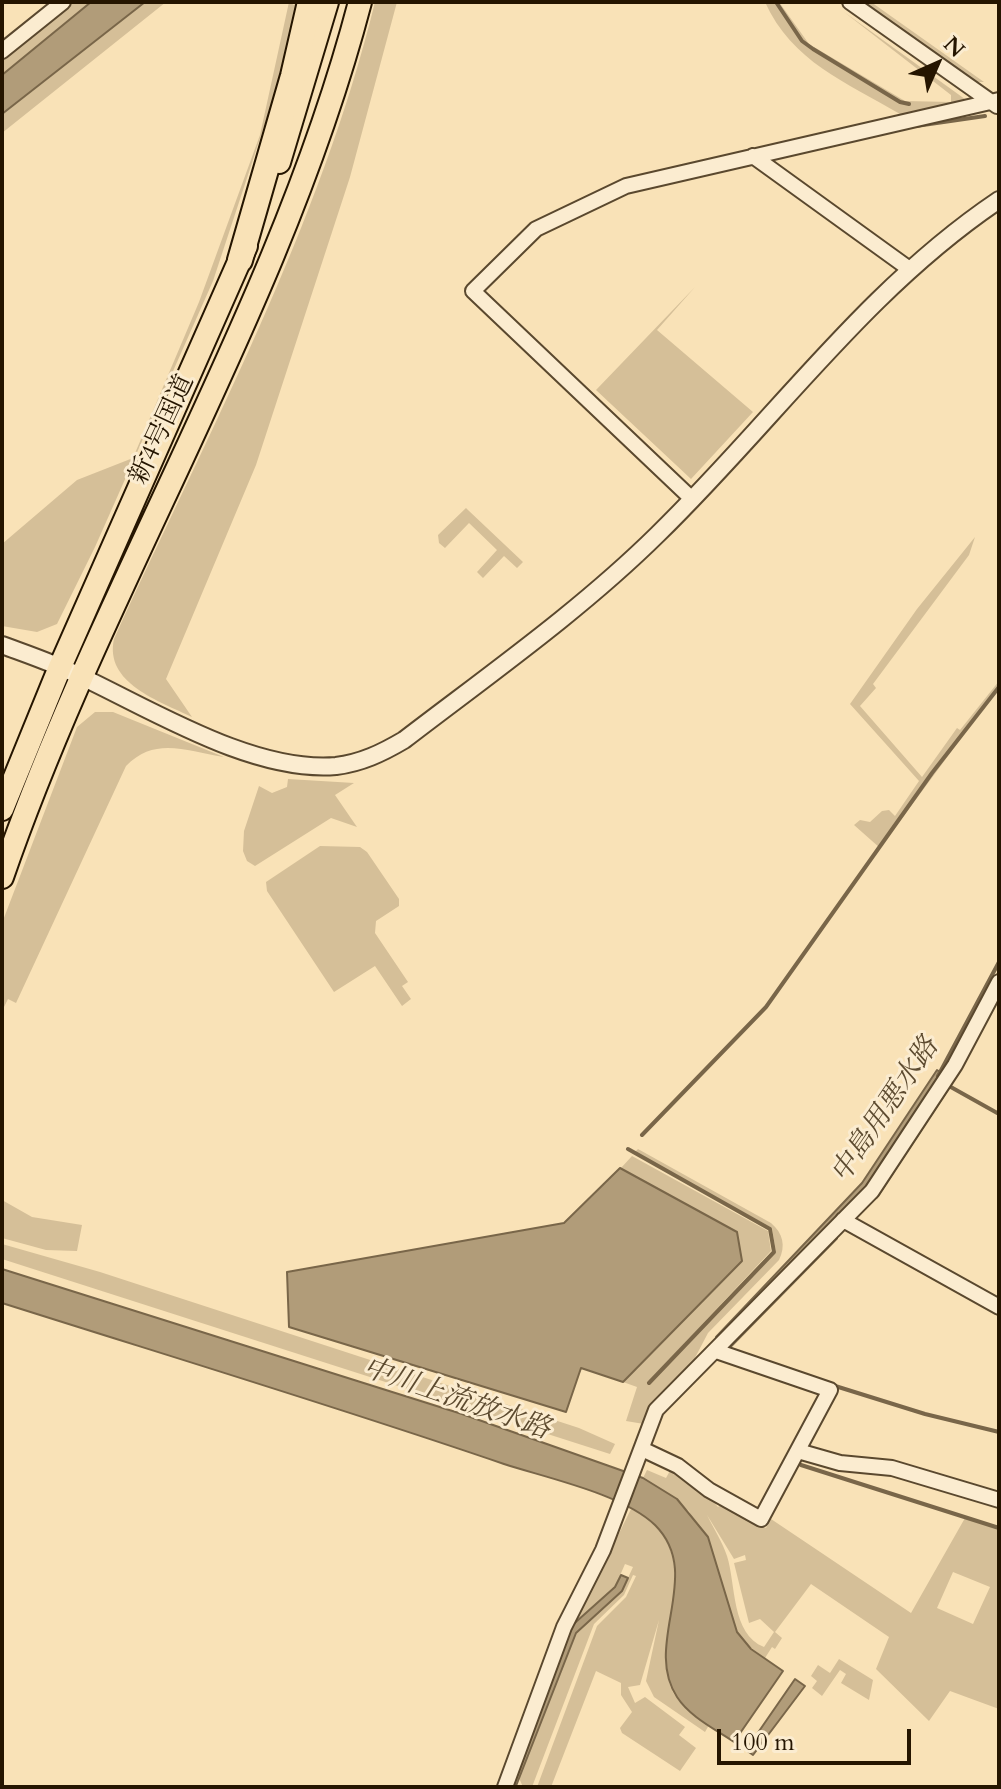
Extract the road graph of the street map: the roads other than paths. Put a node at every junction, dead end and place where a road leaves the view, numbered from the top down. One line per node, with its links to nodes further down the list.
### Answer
1 (63, 2): 6 (street)
2 (310, 2): 10 (highway)
3 (327, 2): 10 (highway, 新4号国道)
4 (360, 2): 15 (highway, 新4号国道)
5 (850, 2): 7 (street)
6 (2, 51)
7 (997, 104): 8 (street)
8 (753, 156): 11 (street); 12 (street)
9 (999, 200): 11 (street)
10 (240, 260): 14 (highway, 新4号国道)
11 (908, 268): 12 (street)
12 (692, 499): 15 (street)
13 (2, 645): 14 (street)
14 (60, 667): 15 (street); 16 (highway, 新4号国道)
15 (82, 677): 17 (highway, 新4号国道)
16 (2, 809)
17 (2, 877)
18 (999, 982): 19 (street)
19 (843, 1220): 20 (street); 21 (street)
20 (999, 1307)
21 (716, 1351): 22 (street); 23 (street)
22 (642, 1449): 23 (street); 25 (street)
23 (798, 1451): 24 (street)
24 (999, 1500)
25 (505, 1787)

